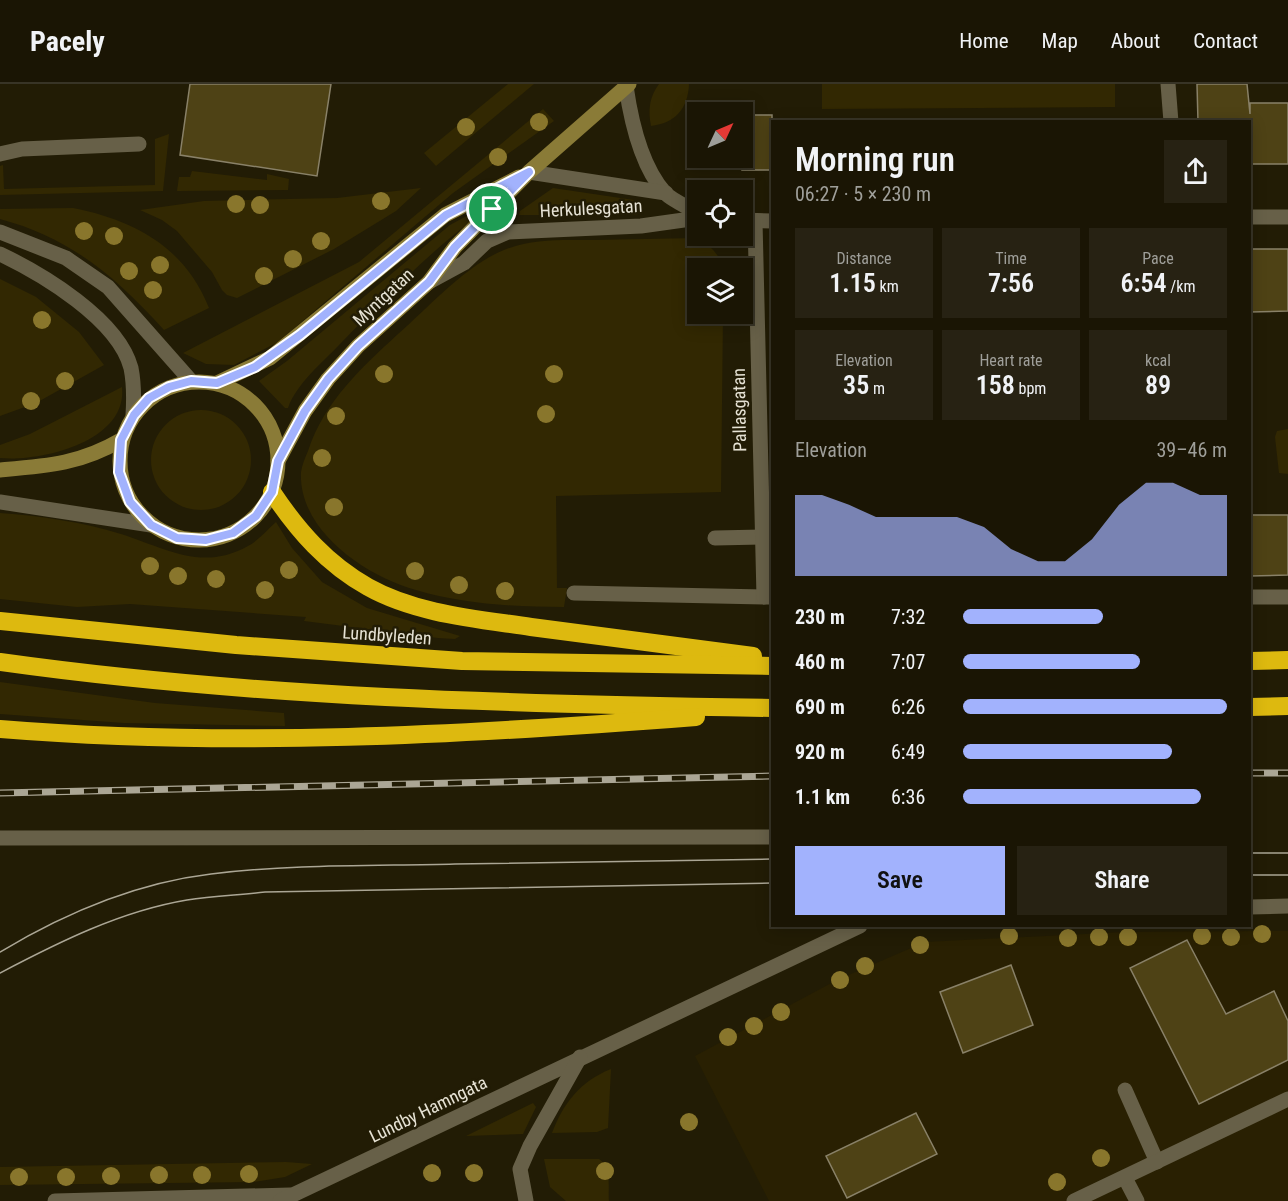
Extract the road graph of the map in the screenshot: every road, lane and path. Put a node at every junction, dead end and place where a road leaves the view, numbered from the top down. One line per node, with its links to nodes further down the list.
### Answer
1 (1168, 84): 3 (street)
2 (627, 85): 6 (street, Myntgatan); 7 (street, Herkulesgatan)
3 (1171, 120)
4 (139, 144): 5 (street)
5 (0, 154)
6 (529, 172): 7 (street, Herkulesgatan); 17 (street, Myntgatan); 19 (street, Myntgatan)
7 (666, 194): 8 (street, Herkulesgatan)
8 (687, 206)
9 (1251, 217): 10 (street)
10 (1288, 217)
11 (687, 220): 17 (street, Herkulesgatan)
12 (753, 221): 13 (street)
13 (771, 221)
14 (0, 232): 18 (street)
15 (750, 246): 27 (street, Pallasgatan)
16 (0, 254): 20 (street)
17 (429, 282): 22 (street, Myntgatan)
18 (191, 381): 19 (street); 20 (street)
19 (217, 383): 22 (street)
20 (134, 415): 21 (street)
21 (121, 440): 23 (street); 26 (street)
22 (278, 461): 24 (street)
23 (0, 470)
24 (272, 492): 26 (street); 34 (highway)
25 (0, 501): 26 (street)
26 (151, 525)
27 (762, 537): 28 (street); 30 (street, Pallasgatan)
28 (715, 538)
29 (574, 594): 30 (street)
30 (768, 597)
31 (1251, 597): 32 (street)
32 (1288, 597)
33 (0, 621): 38 (highway, Lundbyleden)
34 (771, 658)
35 (1288, 660): 36 (highway)
36 (1251, 661)
37 (0, 662): 41 (highway)
38 (771, 666)
39 (1288, 706): 40 (highway)
40 (1251, 707)
41 (771, 710)
42 (771, 710): 43 (highway)
43 (0, 729)
44 (771, 837): 45 (street)
45 (0, 838)
46 (1288, 906): 47 (street)
47 (1251, 907)
48 (858, 927): 49 (street, Lundby Hamngata)
49 (580, 1057): 54 (street, Lundby Hamngata); 56 (street)
50 (1125, 1090): 52 (street)
51 (1288, 1099): 52 (street)
52 (1157, 1162): 53 (street)
53 (1125, 1178): 57 (street); 58 (street)
54 (287, 1198): 55 (street)
55 (55, 1201)
56 (526, 1201)
57 (1074, 1201)
58 (1137, 1201)

